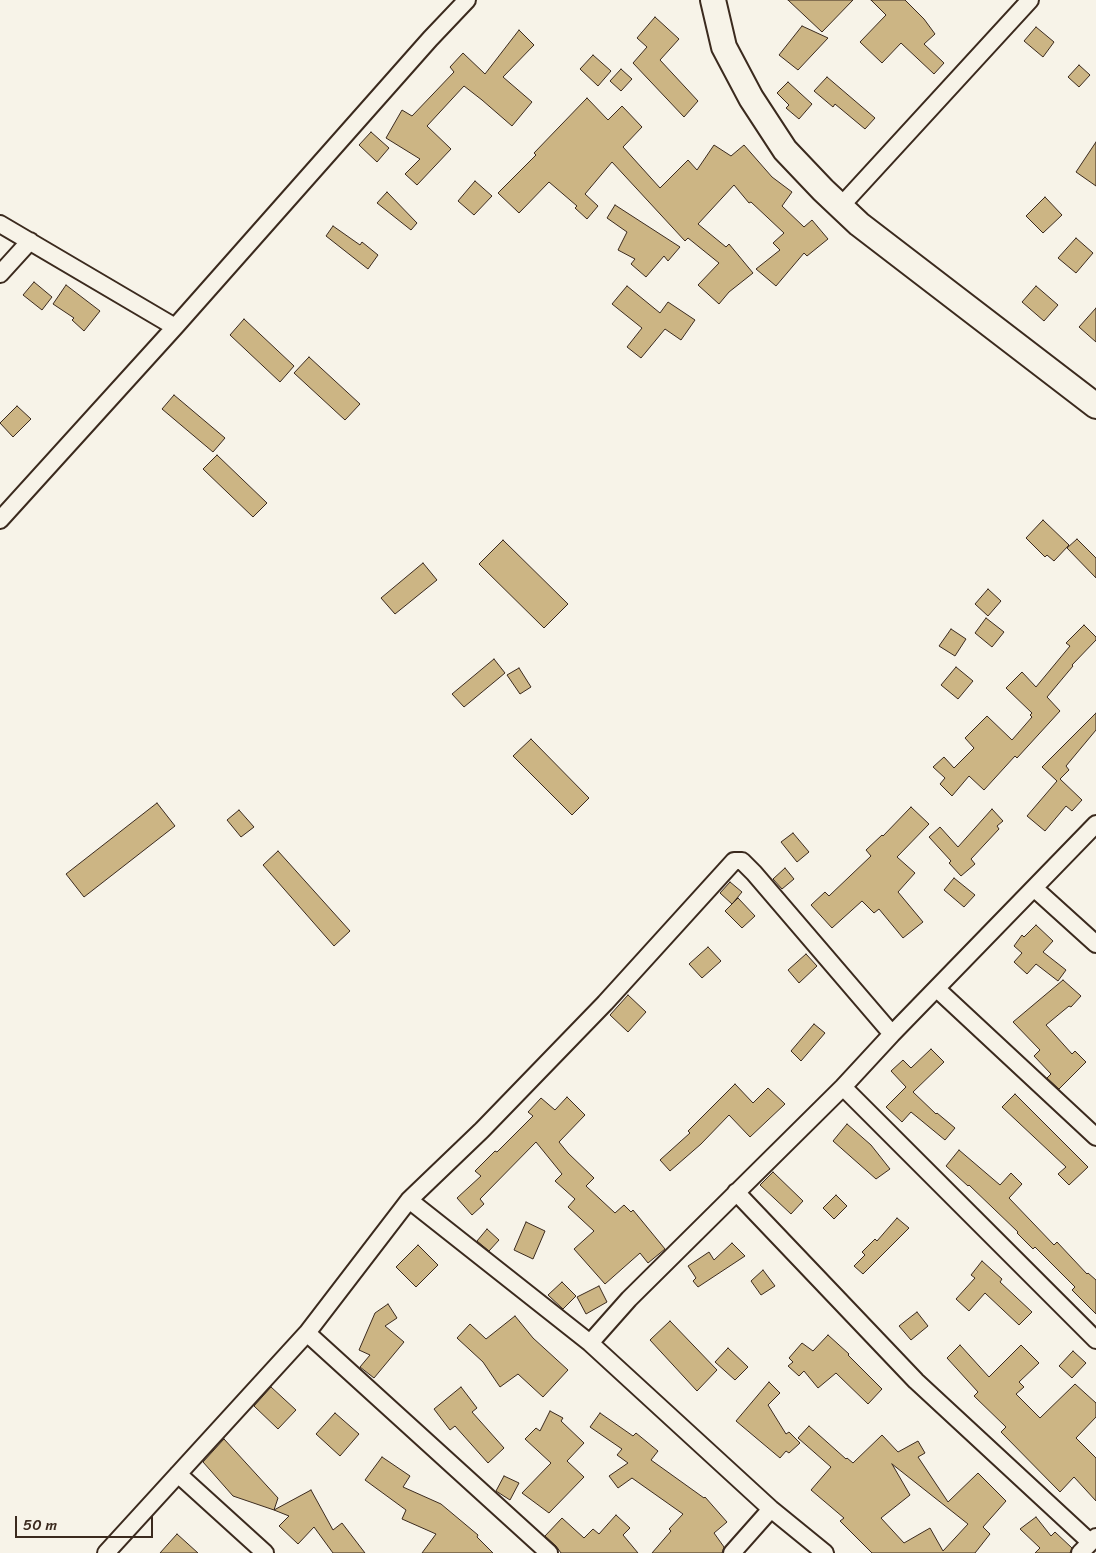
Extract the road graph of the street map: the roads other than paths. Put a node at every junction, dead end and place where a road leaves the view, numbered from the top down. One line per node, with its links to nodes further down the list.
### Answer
1 (467, 0): 8 (street)
2 (713, 0): 4 (street)
3 (1030, 0): 4 (street)
4 (840, 207): 9 (street)
5 (0, 224): 6 (street)
6 (30, 241): 7 (street); 8 (street)
7 (0, 274)
8 (175, 328): 10 (street)
9 (1096, 406)
10 (0, 520)
11 (1096, 824): 12 (street)
12 (1034, 888): 13 (street); 14 (street)
13 (1096, 944)
14 (938, 989): 15 (street); 17 (street)
15 (892, 1034): 16 (street); 19 (street)
16 (843, 1087): 18 (street); 21 (street)
17 (1096, 1137)
18 (736, 1192): 22 (street); 25 (street)
19 (409, 1200): 20 (street); 22 (street)
20 (307, 1333): 23 (street); 28 (street)
21 (1096, 1340)
22 (590, 1343): 24 (street)
23 (178, 1474): 26 (street); 27 (street)
24 (771, 1509): 29 (street); 30 (street)
25 (1088, 1544)
26 (106, 1553)
27 (265, 1553)
28 (549, 1553)
29 (732, 1553)
30 (825, 1553)

